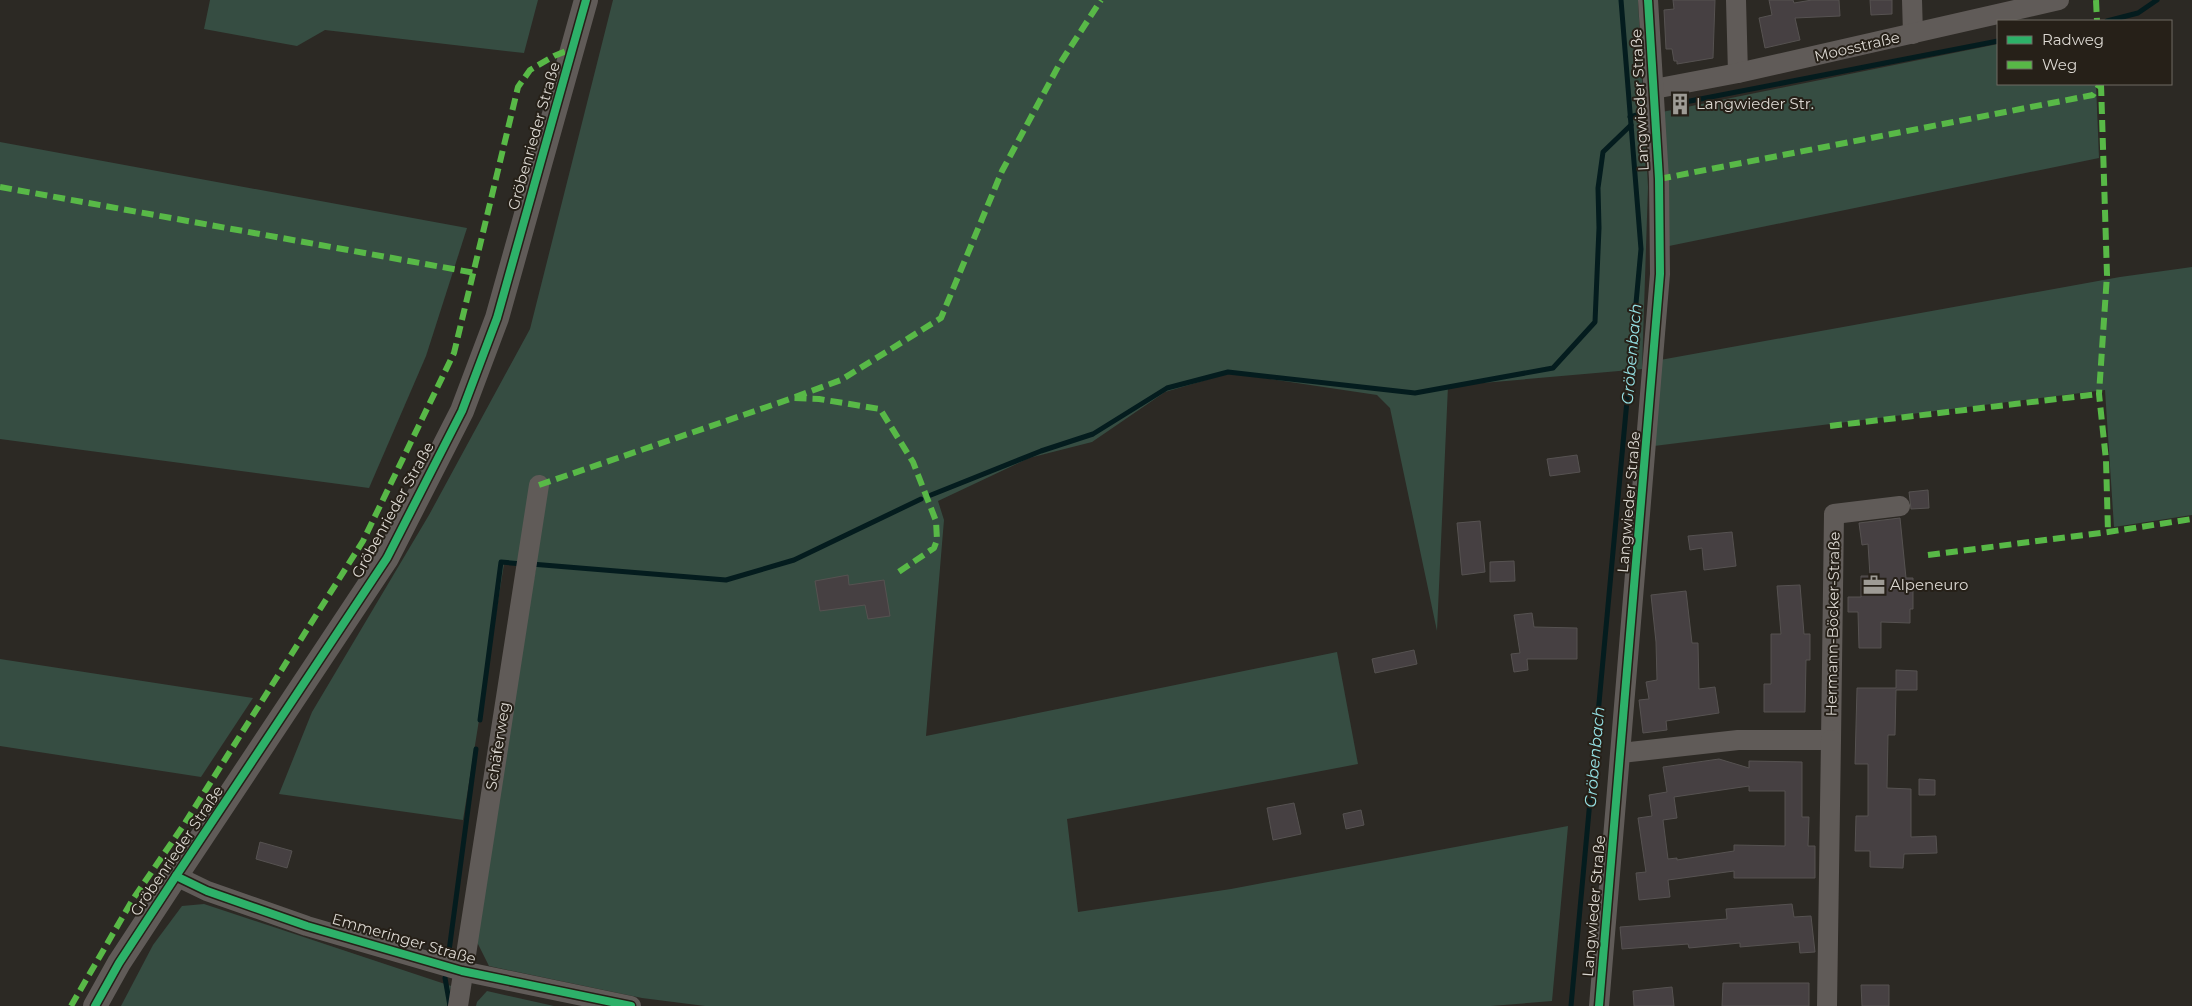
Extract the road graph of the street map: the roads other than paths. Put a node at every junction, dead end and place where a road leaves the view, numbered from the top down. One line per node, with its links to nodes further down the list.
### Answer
1 (586, 0): 13 (street, Gröbenrieder Straße)
2 (1648, 0): 8 (street, Langwieder Straße)
3 (1736, 0): 7 (street)
4 (1912, 0): 6 (street)
5 (2059, 0): 6 (street, Moosstraße)
6 (1913, 34): 7 (street, Moosstraße)
7 (1738, 73): 8 (street, Moosstraße)
8 (1654, 89): 12 (street, Langwieder Straße)
9 (539, 486): 14 (street, Schäferweg)
10 (1900, 506): 11 (street, Hermann-Böcker-Straße)
11 (1831, 740): 12 (street); 19 (street, Hermann-Böcker-Straße)
12 (1621, 753): 18 (street, Langwieder Straße)
13 (176, 876): 14 (street, Emmeringer Straße); 15 (street, Gröbenrieder Straße)
14 (462, 971): 16 (street, Schäferweg); 17 (street, Emmeringer Straße)
15 (95, 1006)
16 (458, 1006)
17 (631, 1006)
18 (1599, 1006)
19 (1827, 1006)

